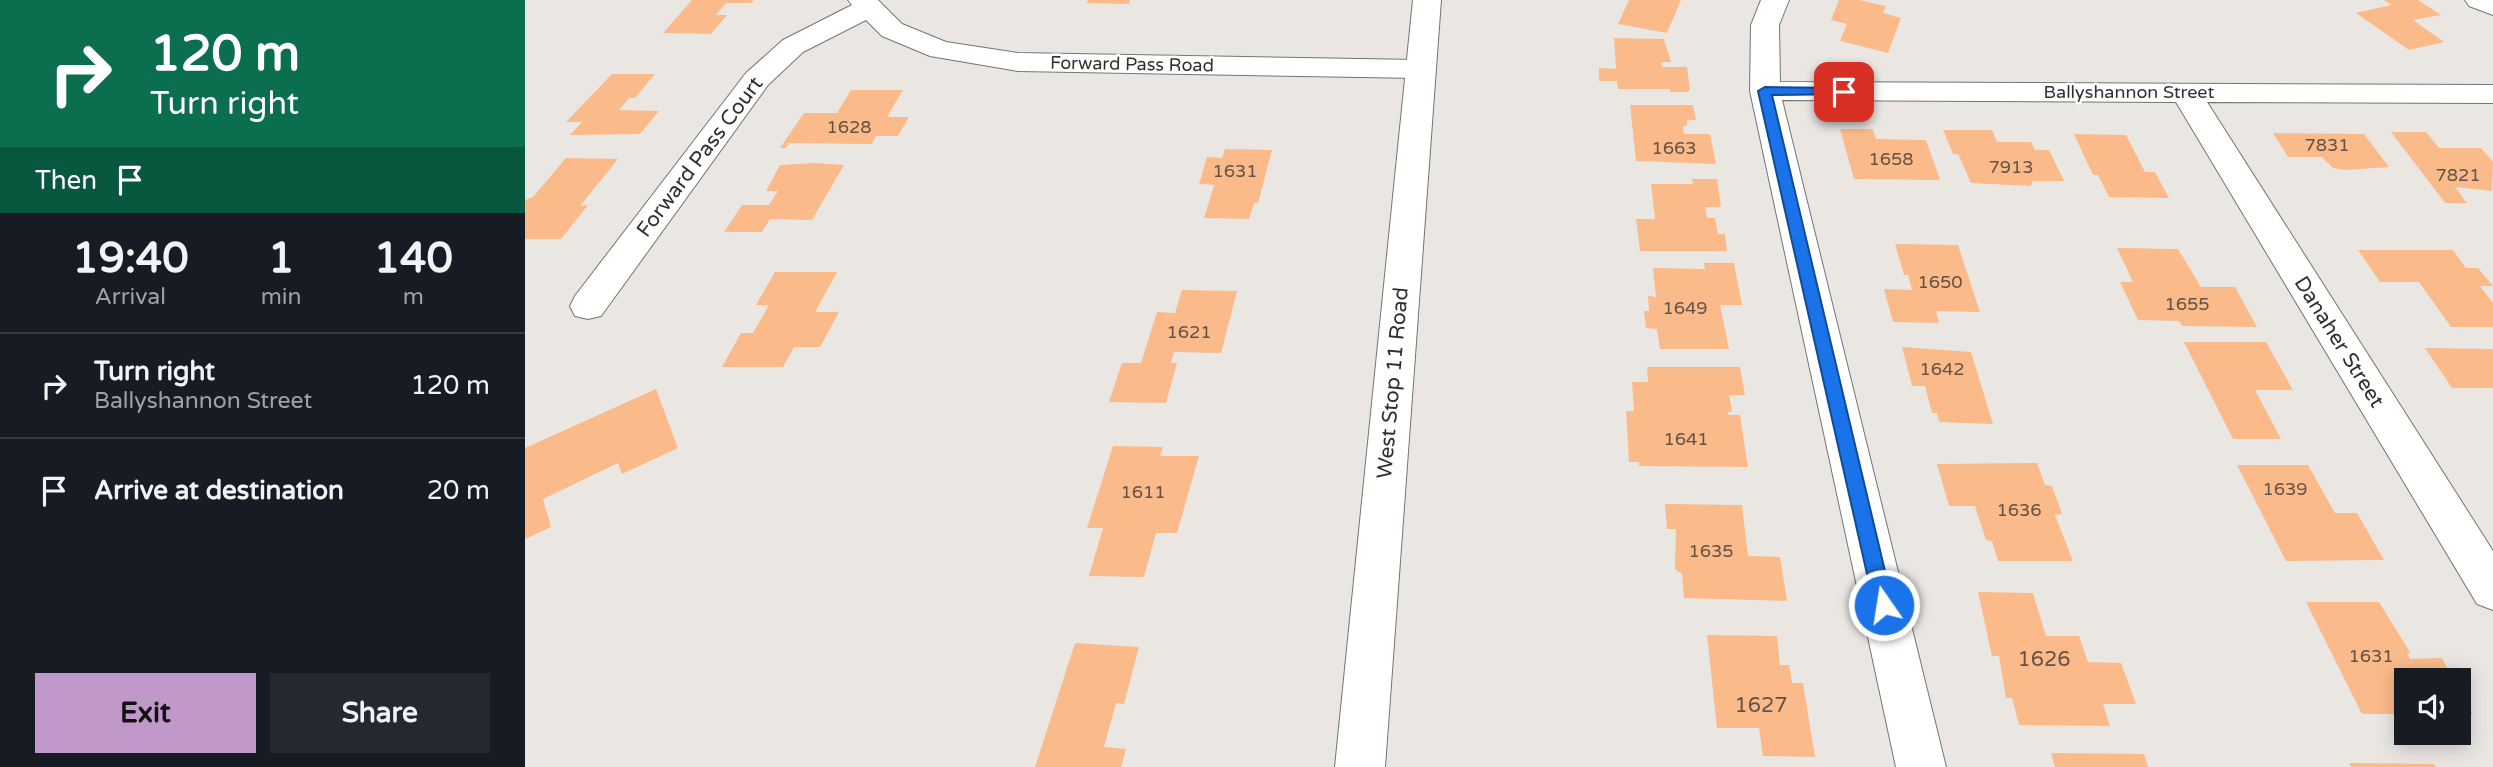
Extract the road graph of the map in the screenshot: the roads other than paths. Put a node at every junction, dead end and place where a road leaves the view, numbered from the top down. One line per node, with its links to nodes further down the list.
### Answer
1 (1427, 0): 6 (street, West Stop 11 Road)
2 (1775, 0): 7 (street)
3 (2479, 0): 5 (street)
4 (865, 4): 6 (street, Forward Pass Road); 10 (street, Forward Pass Court)
5 (2493, 7)
6 (1420, 69): 12 (street, West Stop 11 Road)
7 (1765, 91): 8 (street, Ballyshannon Street); 13 (street)
8 (2186, 93): 9 (street, Ballyshannon Street); 11 (street, Danaher Street)
9 (2493, 94)
10 (588, 306)
11 (2493, 590)
12 (1360, 767)
13 (1921, 767)

